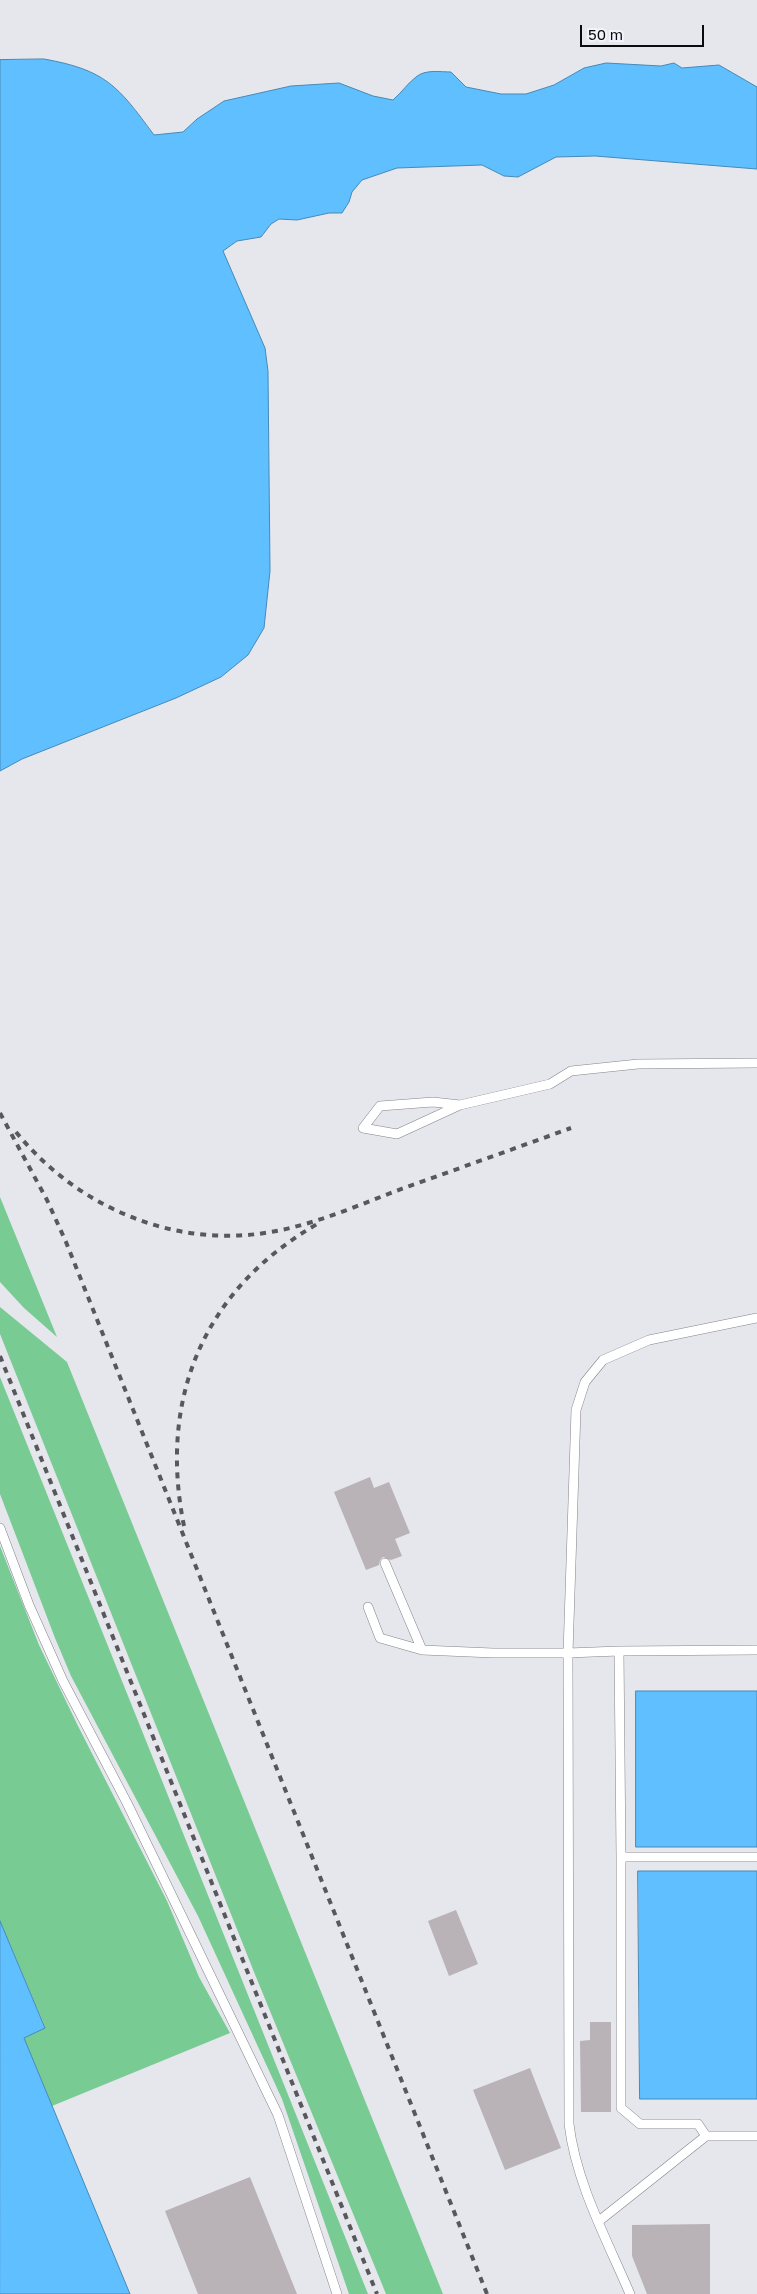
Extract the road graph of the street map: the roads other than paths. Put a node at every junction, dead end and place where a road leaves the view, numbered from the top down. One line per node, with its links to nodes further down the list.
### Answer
1 (757, 1063): 2 (lane)
2 (460, 1105): 2 (lane)
3 (757, 1318): 10 (lane)
4 (0, 1528): 16 (lane)
5 (385, 1563): 7 (lane)
6 (368, 1607): 7 (lane)
7 (422, 1650): 10 (lane)
8 (757, 1650): 9 (lane)
9 (619, 1651): 10 (lane); 11 (lane)
10 (568, 1653): 15 (lane)
11 (621, 1857): 12 (lane); 13 (lane)
12 (757, 1857)
13 (706, 2136): 14 (lane); 15 (lane)
14 (757, 2136)
15 (599, 2222): 17 (lane)
16 (337, 2294)
17 (630, 2294)

